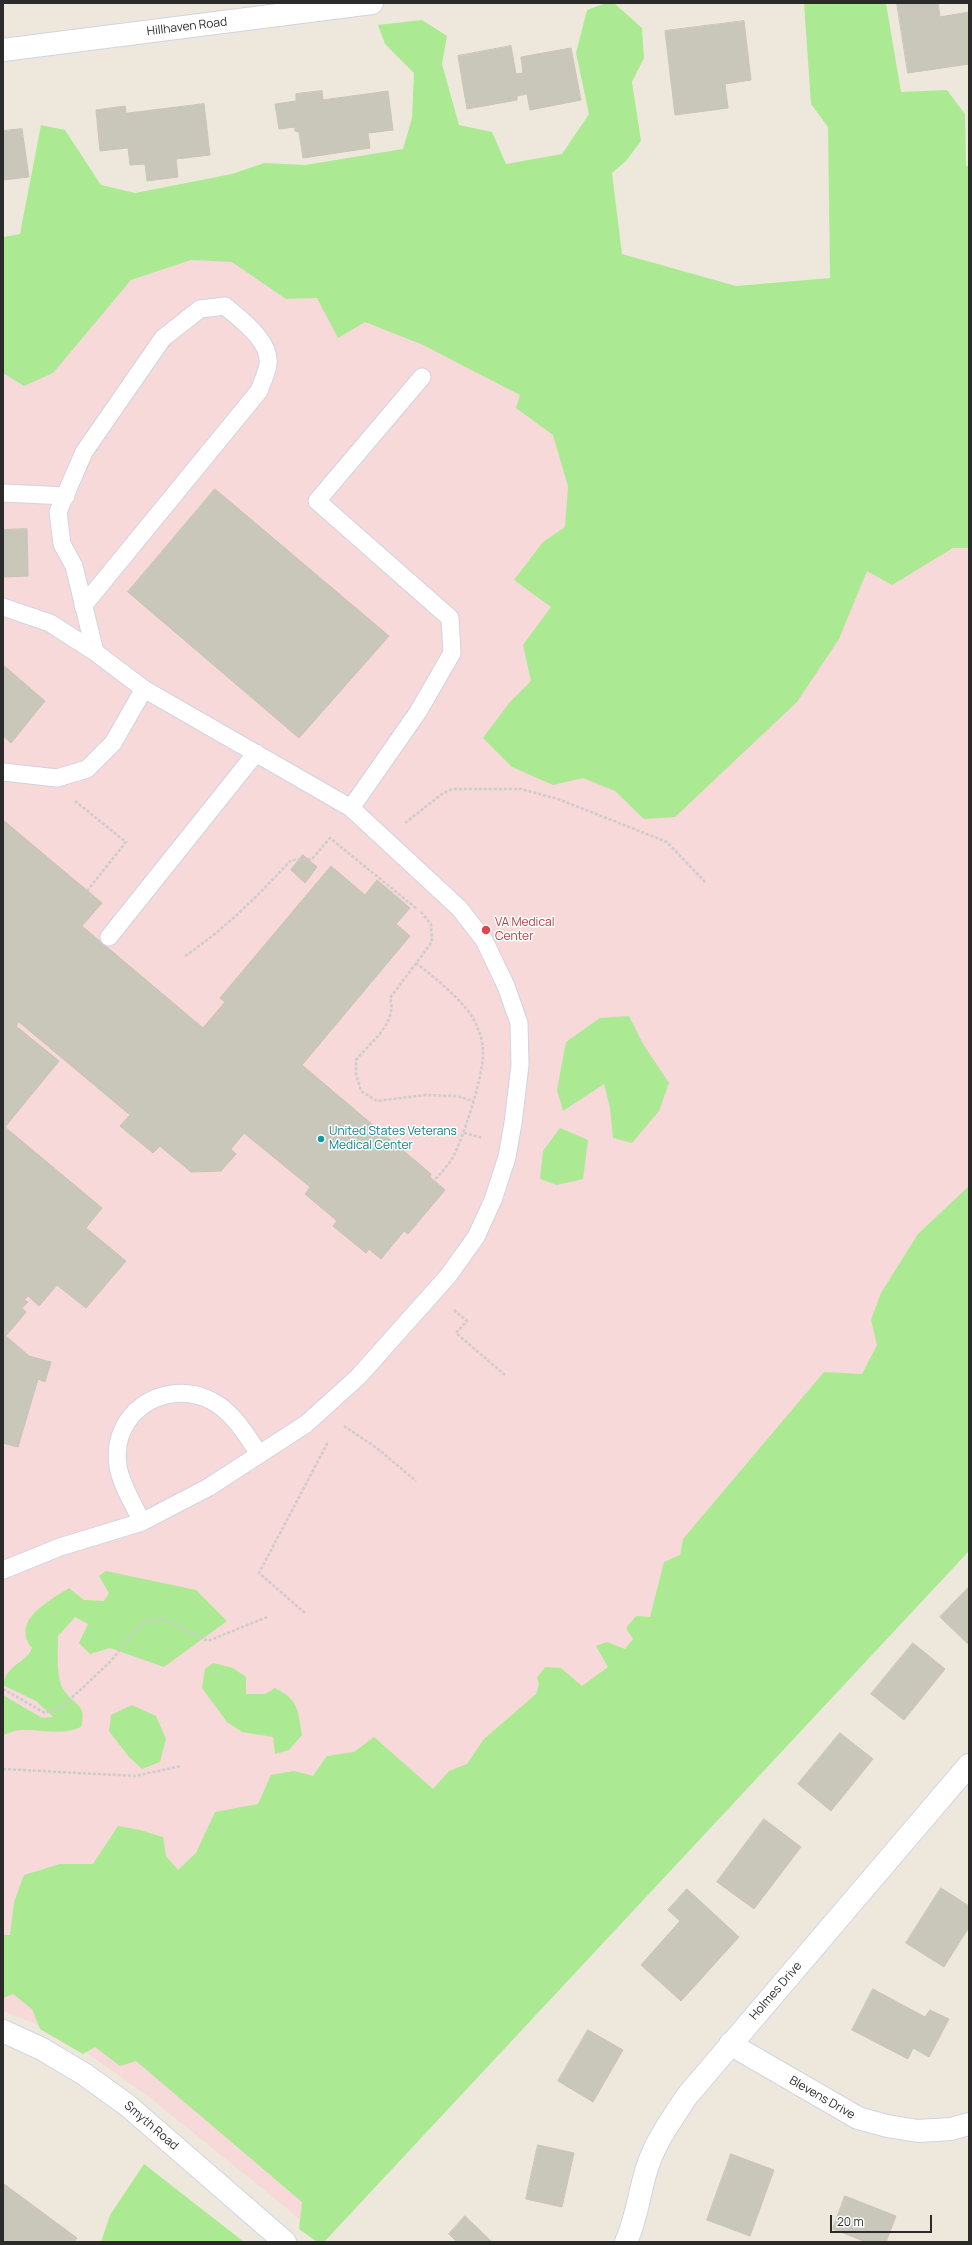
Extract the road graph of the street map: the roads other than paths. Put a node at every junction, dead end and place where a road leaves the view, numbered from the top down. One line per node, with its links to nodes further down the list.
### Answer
1 (372, 3): 2 (street, Hillhaven Road)
2 (3, 50)
3 (422, 377): 12 (lane)
4 (3, 493): 5 (lane)
5 (66, 496): 6 (lane); 6 (lane)
6 (83, 606): 8 (lane)
7 (3, 608): 8 (lane)
8 (95, 652): 9 (lane)
9 (144, 689): 10 (lane); 11 (lane)
10 (256, 753): 12 (lane); 13 (lane)
11 (3, 772)
12 (351, 808): 14 (lane)
13 (110, 937)
14 (259, 1454): 15 (lane); 15 (lane)
15 (142, 1522): 16 (lane)
16 (3, 1570)
17 (969, 1765): 19 (street, Holmes Drive)
18 (3, 2031): 21 (street, Smyth Road)
19 (730, 2044): 20 (street, Blevens Drive); 22 (street, Holmes Drive)
20 (969, 2124)
21 (284, 2242)
22 (626, 2242)

